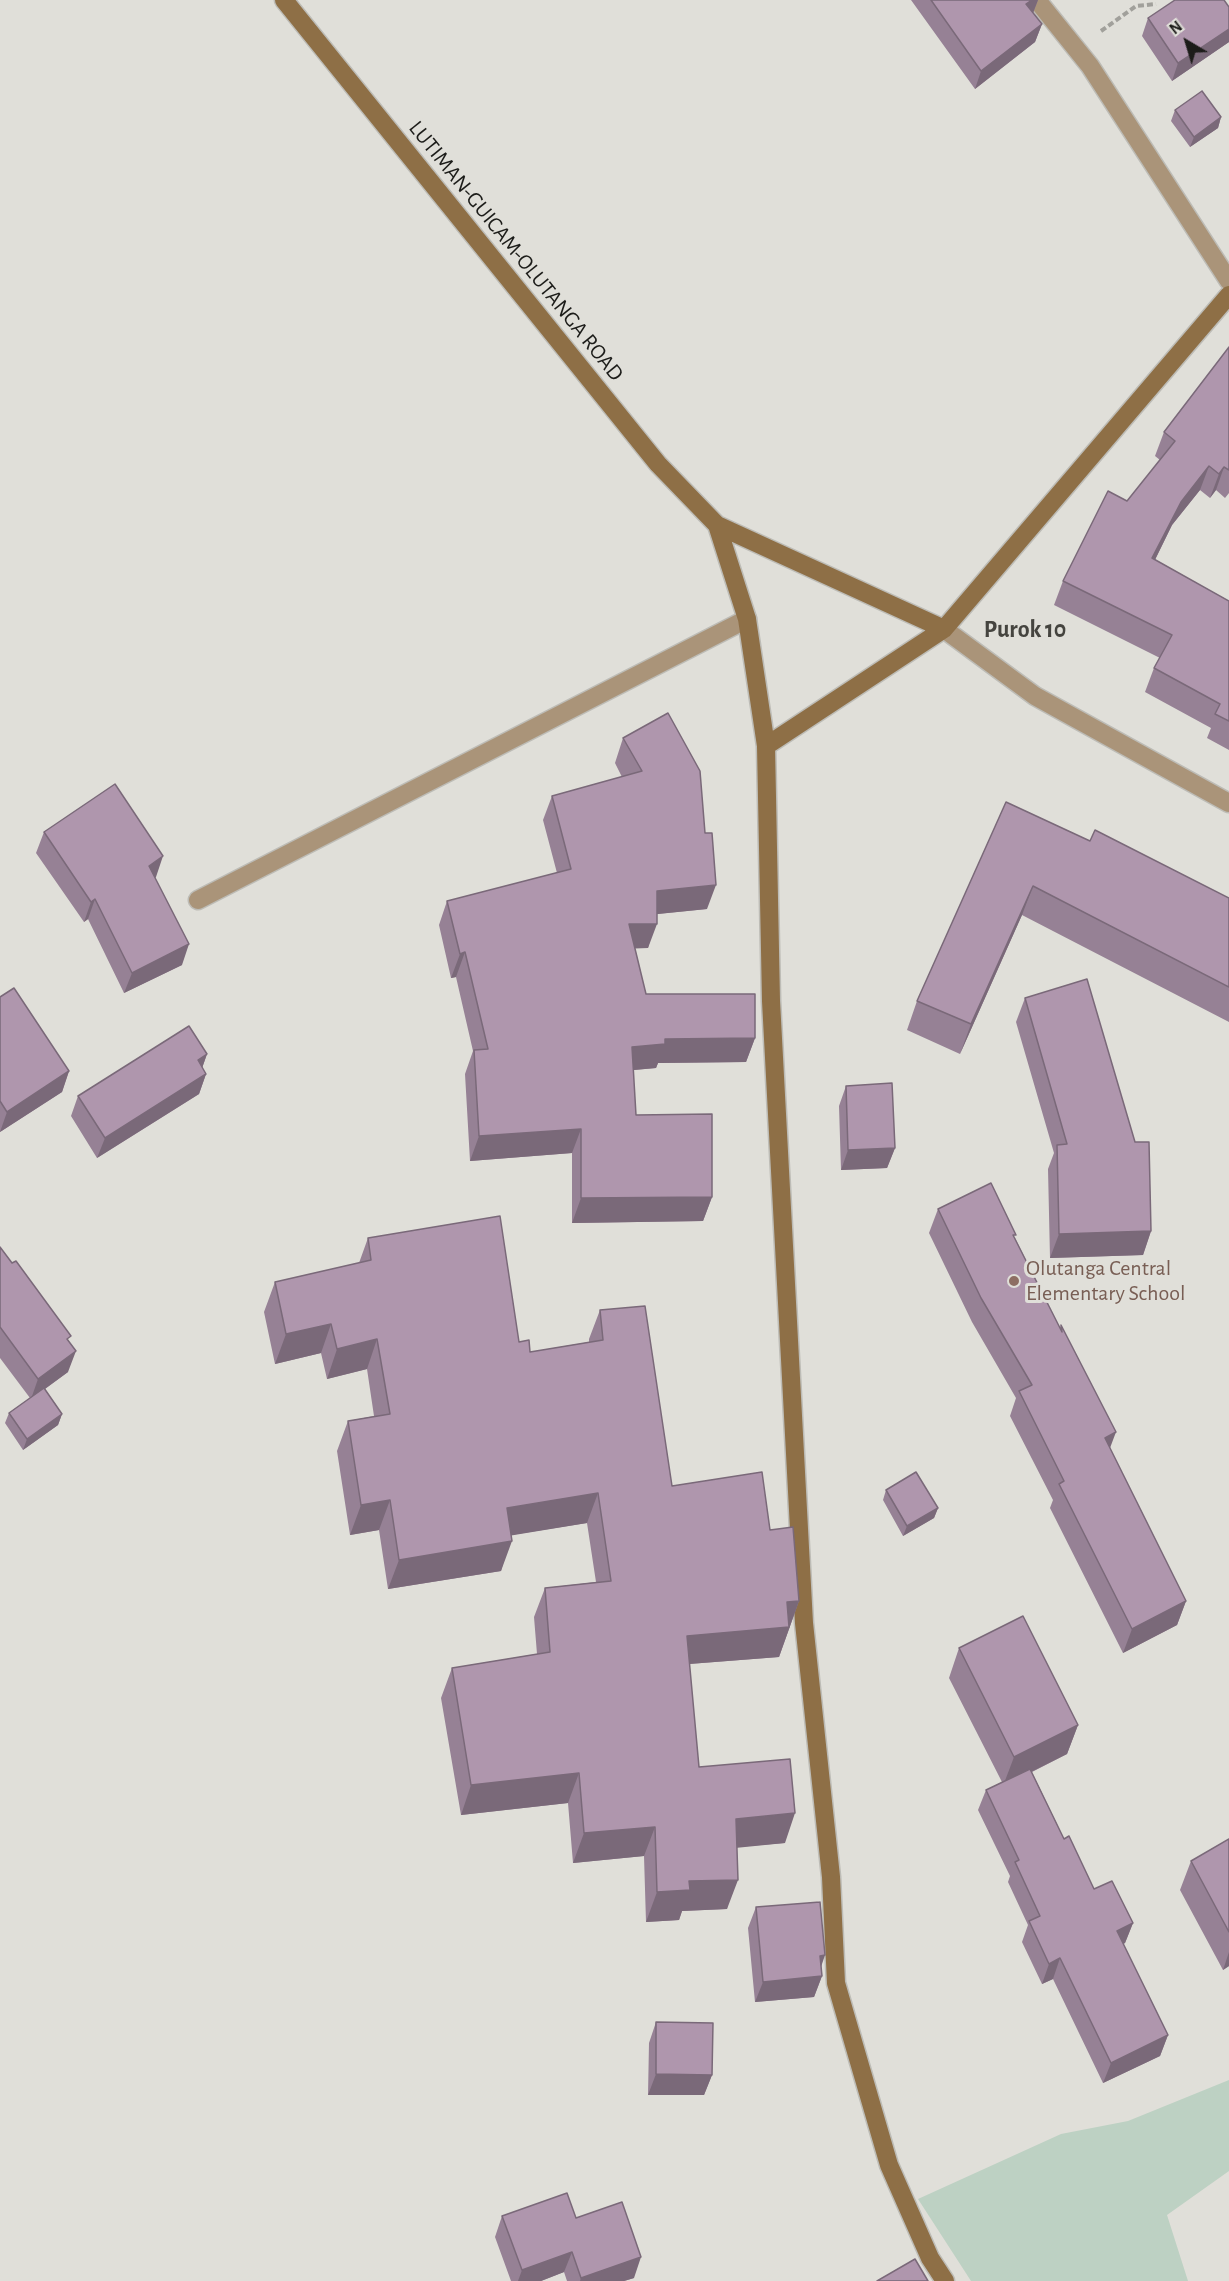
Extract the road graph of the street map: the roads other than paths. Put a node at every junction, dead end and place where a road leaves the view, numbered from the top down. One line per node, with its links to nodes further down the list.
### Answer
1 (284, 0): 5 (main road, LUTIMAN-GUICAM-OLUTANGA ROAD)
2 (1037, 0): 3 (street)
3 (1229, 281)
4 (1229, 295): 7 (main road)
5 (717, 525): 6 (main road); 7 (main road)
6 (747, 619): 8 (main road); 10 (street)
7 (944, 629): 8 (main road); 9 (street)
8 (766, 746): 11 (main road)
9 (1229, 803)
10 (198, 900)
11 (945, 2281)

